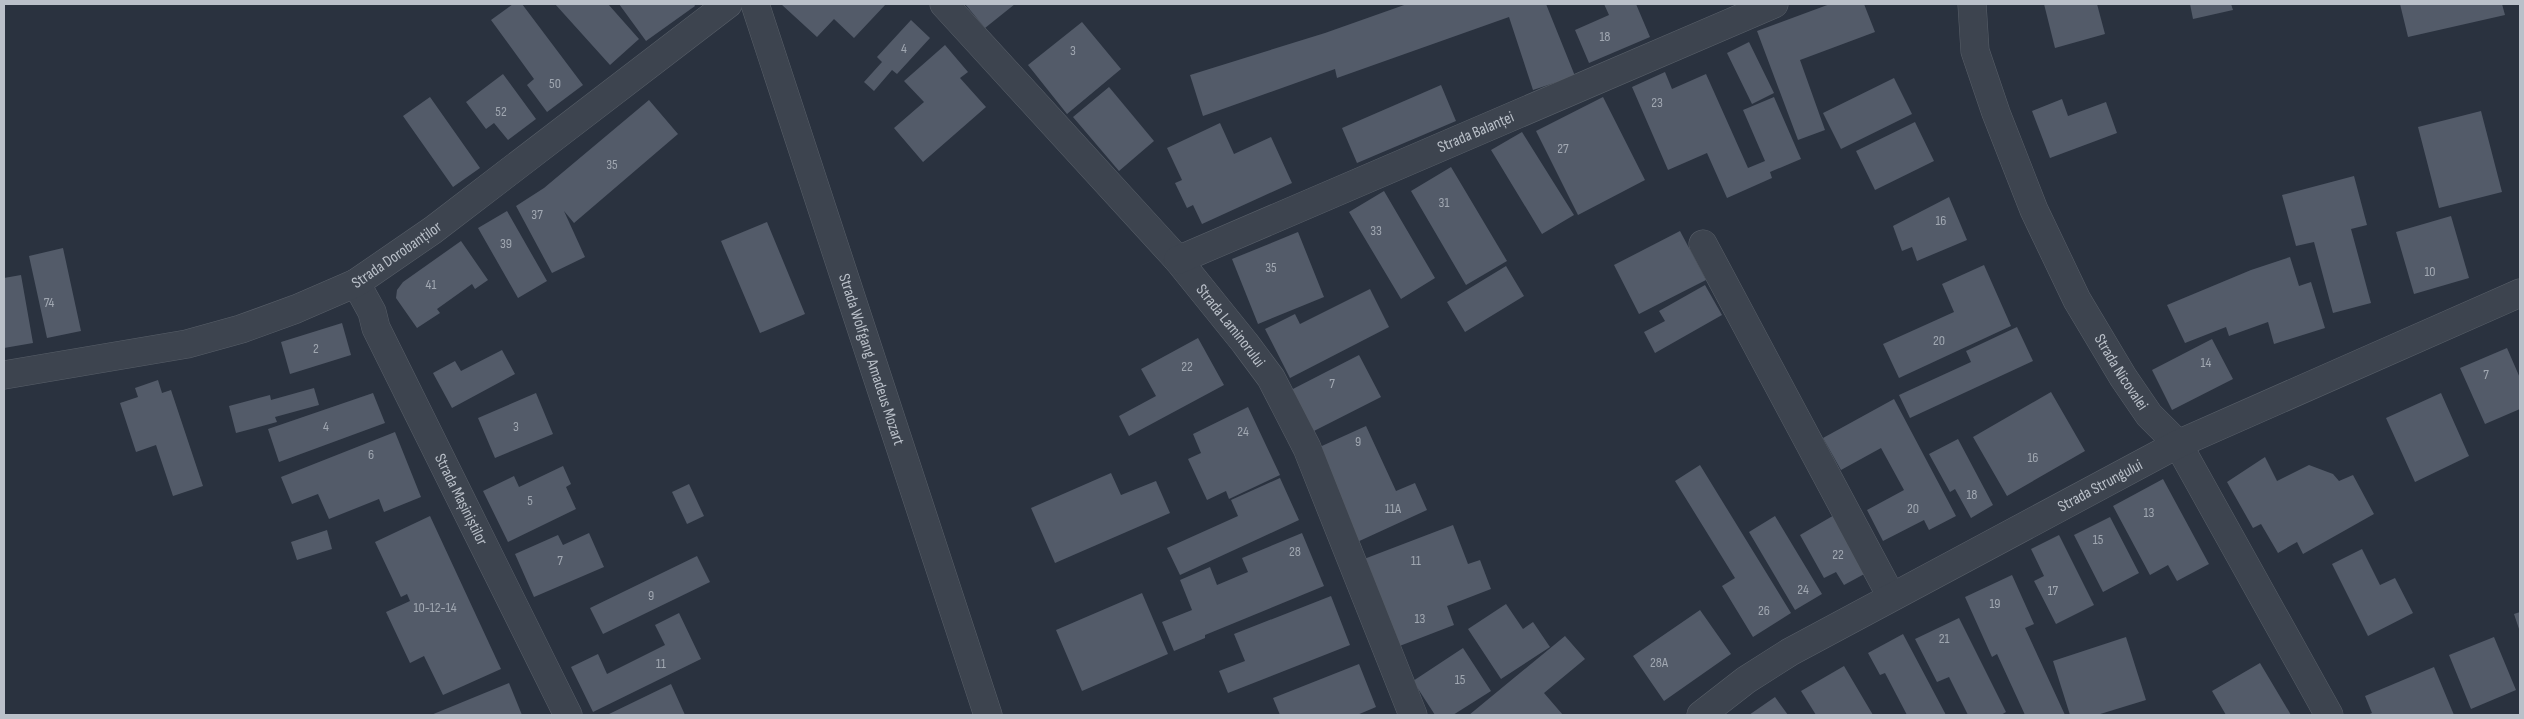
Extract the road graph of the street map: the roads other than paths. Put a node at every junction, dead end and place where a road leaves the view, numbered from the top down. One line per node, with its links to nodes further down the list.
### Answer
1 (728, 4): 8 (street, Strada Dorobanților)
2 (755, 4): 14 (street, Strada Wolfgang Amadeus Mozart)
3 (944, 4): 7 (street, Strada Laminorului)
4 (1774, 4): 7 (street, Strada Balanței)
5 (1972, 4): 11 (street, Strada Nicovalei)
6 (1703, 244): 12 (street)
7 (1178, 260): 15 (street, Strada Laminorului)
8 (356, 283): 10 (street, Strada Dorobanților); 13 (street, Strada Mașiniștilor)
9 (2520, 293): 11 (street, Strada Strungului)
10 (4, 374)
11 (2178, 444): 12 (street, Strada Strungului); 17 (street, Strada Nicovalei)
12 (1891, 596): 16 (street, Strada Strungului)
13 (568, 715)
14 (988, 715)
15 (1413, 715)
16 (1701, 715)
17 (2329, 715)

